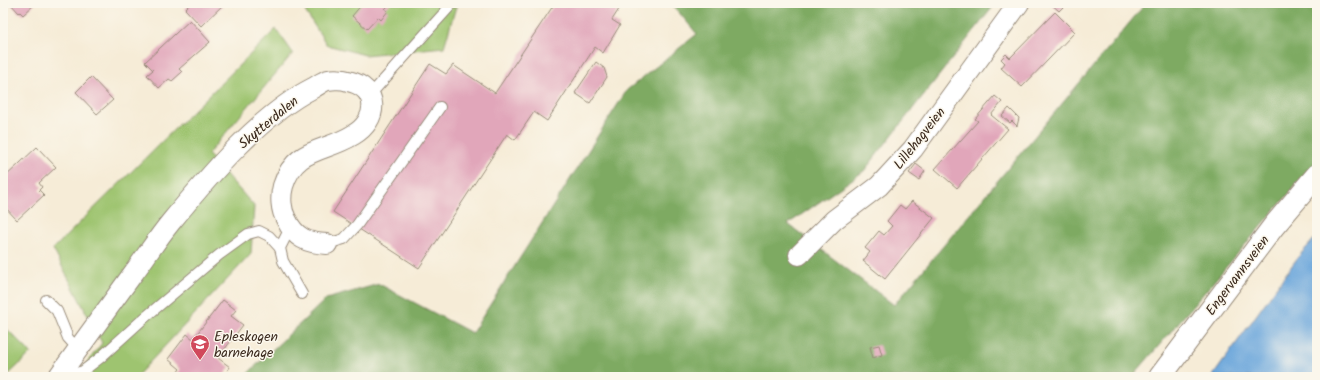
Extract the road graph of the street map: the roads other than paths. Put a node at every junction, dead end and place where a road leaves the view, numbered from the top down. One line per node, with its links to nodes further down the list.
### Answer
1 (453, 3): 3 (lane)
2 (1019, 3): 9 (street, Lillehagveien)
3 (370, 95): 6 (street); 12 (street, Skytterdalen)
4 (440, 107): 7 (lane)
5 (1317, 175): 15 (main road, Engervannsveien)
6 (290, 228): 7 (street); 8 (lane)
7 (327, 244)
8 (280, 248): 10 (lane); 14 (lane)
9 (799, 255)
10 (302, 294)
11 (46, 300): 12 (lane)
12 (78, 350): 13 (street, Skytterdalen)
13 (58, 377)
14 (64, 377)
15 (1160, 377)

